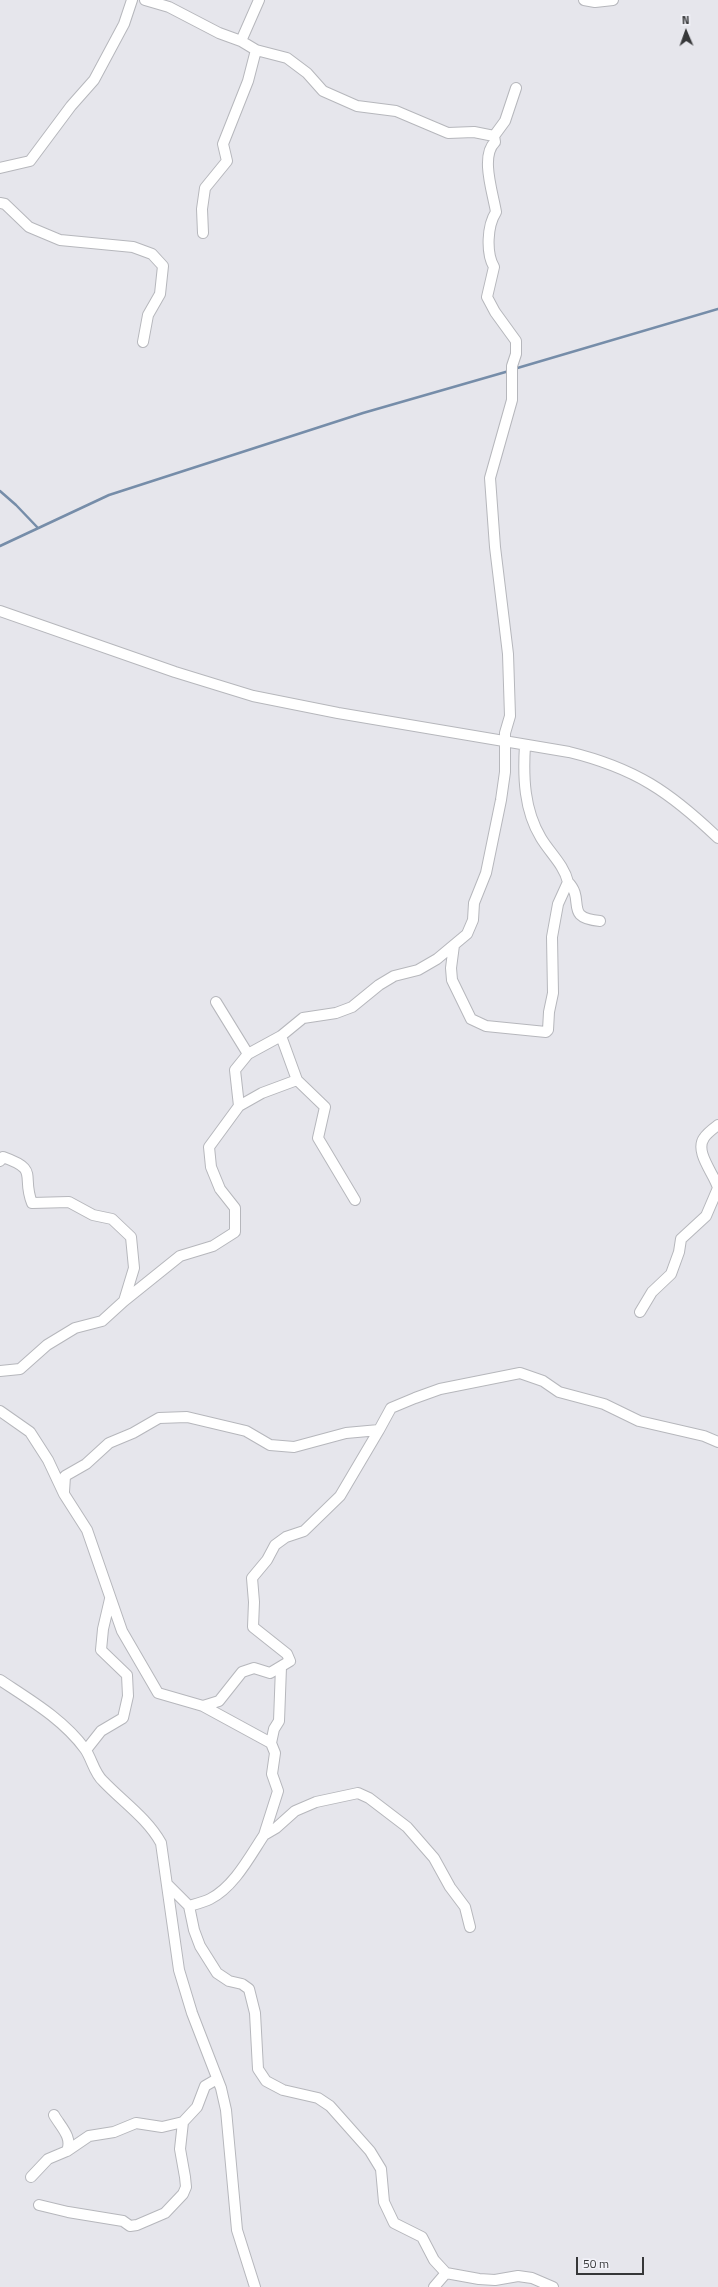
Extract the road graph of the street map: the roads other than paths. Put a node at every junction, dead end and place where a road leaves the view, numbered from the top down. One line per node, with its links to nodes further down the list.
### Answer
1 (132, 0): 10 (street)
2 (145, 0): 6 (street)
3 (259, 0): 6 (street)
4 (584, 0): 5 (street)
5 (613, 0)
6 (241, 41): 7 (street)
7 (256, 50): 9 (street); 12 (street)
8 (516, 88): 9 (street)
9 (494, 136): 15 (street)
10 (0, 168)
11 (0, 203): 13 (street)
12 (203, 233)
13 (143, 342)
14 (0, 611): 15 (street)
15 (505, 742): 16 (street); 20 (street)
16 (525, 745): 17 (street); 18 (street)
17 (717, 835)
18 (568, 882): 19 (street); 20 (street)
19 (600, 921)
20 (454, 945): 22 (street)
21 (216, 1002): 23 (street)
22 (281, 1036): 23 (street); 24 (street)
23 (248, 1054): 25 (street)
24 (297, 1080): 25 (street); 28 (street)
25 (239, 1106): 29 (street)
26 (718, 1125): 30 (street)
27 (0, 1161): 29 (street)
28 (355, 1200)
29 (124, 1301): 31 (street)
30 (640, 1312)
31 (0, 1371)
32 (0, 1411): 35 (street)
33 (379, 1430): 34 (street); 35 (street); 37 (street)
34 (718, 1442)
35 (64, 1494): 36 (street)
36 (110, 1599): 39 (street); 41 (street)
37 (281, 1667): 39 (street); 40 (street)
38 (0, 1680): 41 (street)
39 (203, 1706): 40 (street)
40 (271, 1743): 42 (street)
41 (86, 1750): 43 (street)
42 (264, 1835): 44 (street); 45 (street)
43 (168, 1885): 44 (street); 46 (street)
44 (189, 1906): 52 (street)
45 (470, 1927)
46 (217, 2079): 48 (street); 53 (street)
47 (54, 2115): 49 (street)
48 (183, 2122): 49 (street); 51 (street)
49 (68, 2151): 50 (street)
50 (31, 2177)
51 (39, 2204)
52 (446, 2273): 54 (street); 55 (street)
53 (255, 2287)
54 (434, 2287)
55 (553, 2287)

